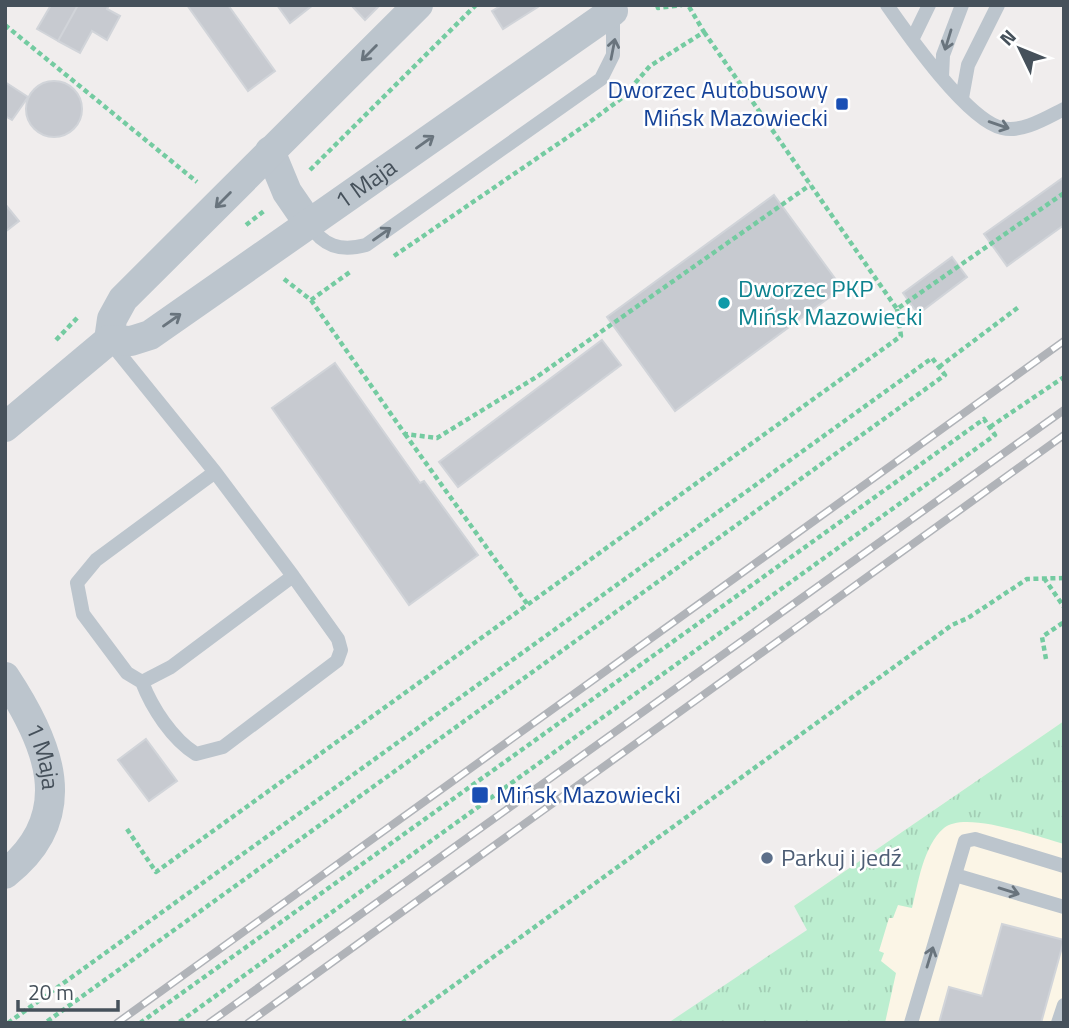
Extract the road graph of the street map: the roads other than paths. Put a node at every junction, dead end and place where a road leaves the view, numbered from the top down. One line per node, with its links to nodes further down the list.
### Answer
1 (418, 5): 11 (street, one-way to 11)
2 (929, 5): 7 (lane)
3 (962, 5): 8 (lane, one-way to 8)
4 (998, 5): 9 (lane)
5 (612, 8): 12 (street, 1 Maja, one-way to 5); 12 (lane, one-way to 5)
6 (893, 8): 7 (lane)
7 (912, 40): 8 (lane)
8 (942, 77): 9 (lane)
9 (962, 98): 10 (lane, one-way to 10)
10 (1064, 109)
11 (270, 151): 12 (street); 13 (street, one-way to 13)
12 (314, 231): 13 (street, 1 Maja, one-way to 12)
13 (109, 340): 14 (street); 15 (lane)
14 (5, 427)
15 (215, 472): 16 (lane); 18 (lane)
16 (293, 576): 18 (lane); 18 (lane)
17 (5, 677): 20 (street, 1 Maja)
18 (142, 682)
19 (1064, 866): 21 (lane)
20 (5, 874)
21 (955, 875): 22 (lane, one-way to 22); 24 (lane, one-way to 21)
22 (1064, 908)
23 (1064, 1005): 25 (lane)
24 (911, 1023)
25 (1058, 1023)

